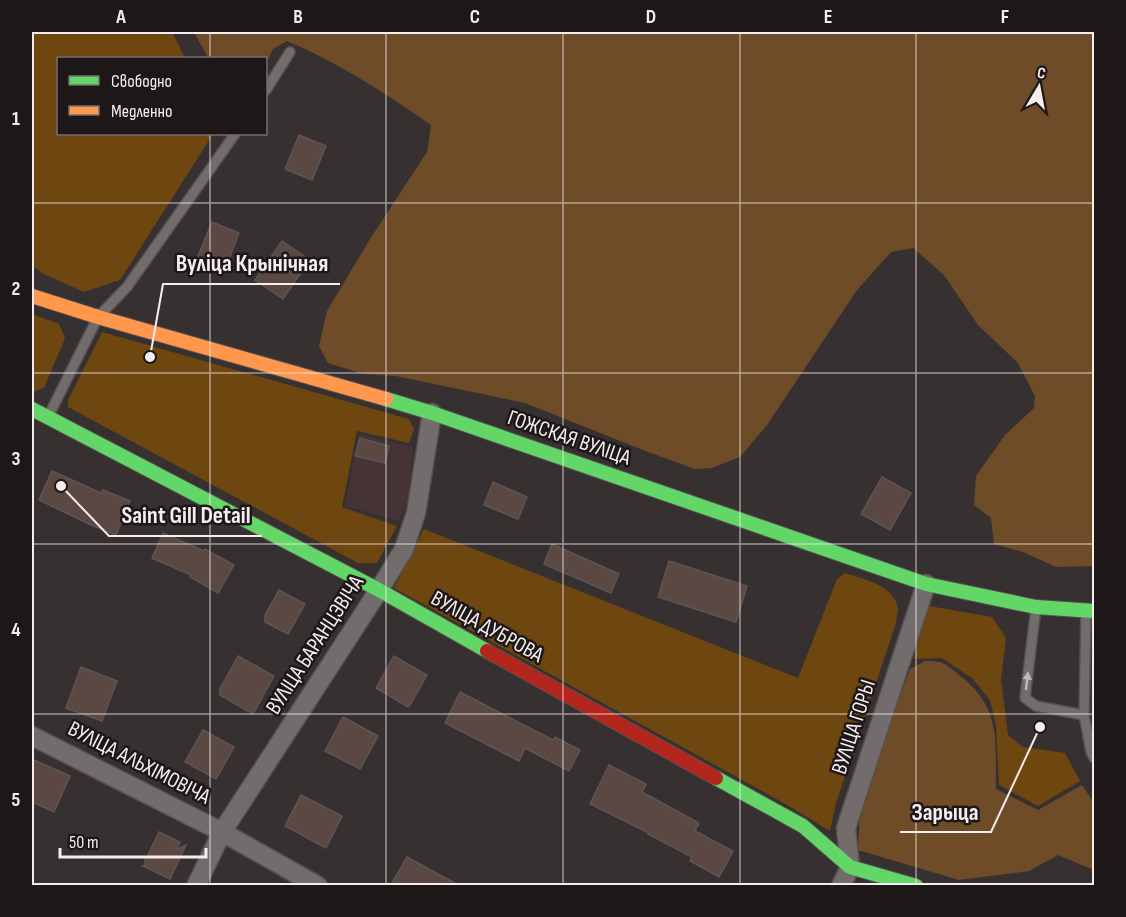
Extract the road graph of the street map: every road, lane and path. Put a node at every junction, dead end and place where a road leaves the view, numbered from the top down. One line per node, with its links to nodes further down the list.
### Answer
1 (290, 52): 2 (lane)
2 (267, 88)
3 (234, 135): 5 (lane)
4 (32, 296): 5 (street, ГОЖСКАЯ ВУЛІЦА)
5 (98, 317): 7 (street, ГОЖСКАЯ ВУЛІЦА); 8 (lane)
6 (32, 409): 8 (street, ВУЛІЦА ДУБРОВА)
7 (432, 413): 9 (street, ГОЖСКАЯ ВУЛІЦА); 10 (street, ВУЛІЦА БАРАНЦЭВІЧА)
8 (48, 417): 10 (street, ВУЛІЦА ДУБРОВА)
9 (926, 584): 11 (street, ГОЖСКАЯ ВУЛІЦА); 17 (street, ВУЛІЦА ГОРЫ)
10 (379, 590): 16 (street, ВУЛІЦА БАРАНЦЭВІЧА); 17 (street, ВУЛІЦА ДУБРОВА)
11 (1036, 607): 12 (street, ГОЖСКАЯ ВУЛІЦА); 13 (lane, one-way to 11)
12 (1090, 611): 13 (lane)
13 (1084, 715): 15 (lane)
14 (32, 736): 16 (street, ВУЛІЦА АЛЬХІМОВІЧА)
15 (1095, 758)
16 (222, 832): 18 (street, ВУЛІЦА БАРАНЦЭВІЧА); 19 (street, ВУЛІЦА АЛЬХІМОВІЧА)
17 (850, 867): 20 (street); 21 (street, ВУЛІЦА ДУБРОВА)
18 (196, 885)
19 (318, 885)
20 (841, 885)
21 (916, 885)

